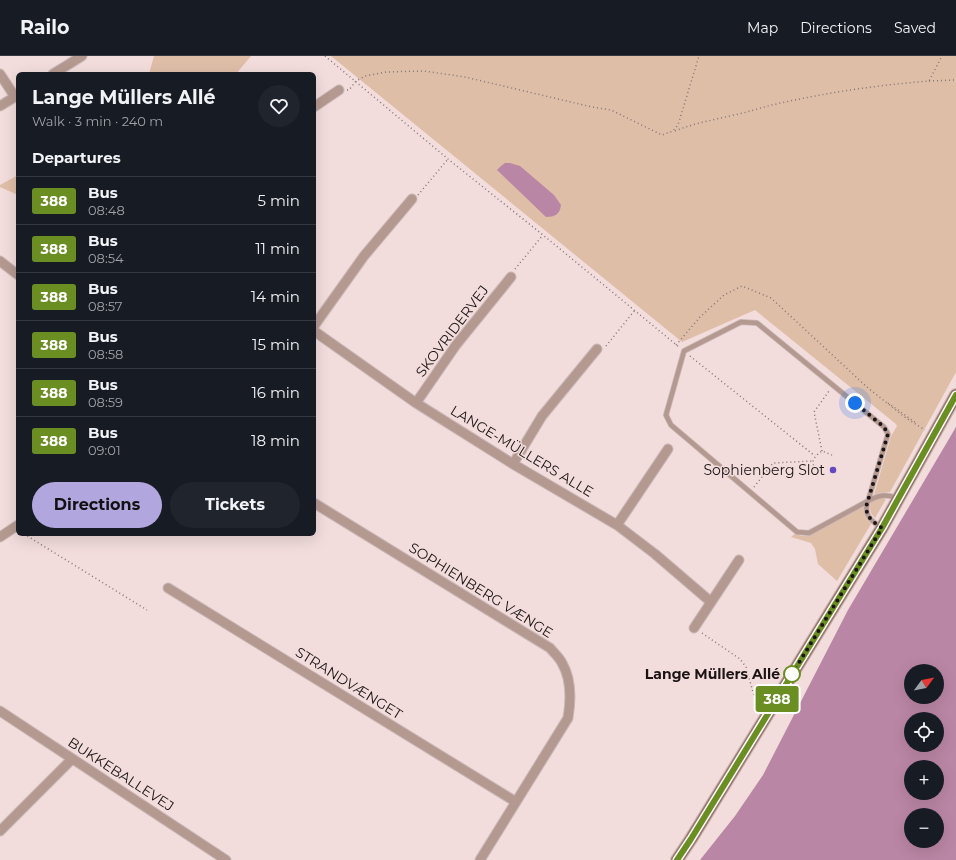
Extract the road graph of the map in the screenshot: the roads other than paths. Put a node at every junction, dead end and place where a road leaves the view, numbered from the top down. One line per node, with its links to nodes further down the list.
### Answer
1 (82, 56): 2 (street)
2 (56, 72)
3 (0, 74): 5 (street)
4 (339, 90): 7 (street)
5 (16, 96): 6 (street)
6 (0, 106)
7 (316, 106)
8 (412, 199): 12 (street)
9 (0, 261): 10 (street)
10 (16, 273)
11 (511, 277): 16 (street, SKOVRIDERVEJ)
12 (316, 323)
13 (316, 332): 16 (street, LANGE-MÜLLERS ALLE)
14 (597, 349): 18 (street)
15 (956, 395): 19 (main road)
16 (416, 403): 18 (street, LANGE-MÜLLERS ALLE)
17 (668, 449): 22 (street)
18 (513, 464): 22 (street, LANGE-MÜLLERS ALLE)
19 (898, 499): 20 (lane); 24 (main road)
20 (868, 501): 20 (lane); 24 (lane)
21 (316, 504): 32 (street, SOPHIENBERG VÆNGE)
22 (617, 525): 28 (street, LANGE-MÜLLERS ALLE)
23 (16, 526): 25 (street)
24 (882, 528): 36 (main road)
25 (0, 537)
26 (739, 560): 28 (street)
27 (168, 588): 32 (street, STRANDVÆNGET)
28 (711, 602): 29 (street)
29 (694, 628)
30 (0, 711): 31 (street, BUKKEBALLEVEJ)
31 (72, 759): 33 (street); 34 (street, BUKKEBALLEVEJ)
32 (516, 802): 35 (street, SOPHIENBERG VÆNGE)
33 (0, 831)
34 (226, 860)
35 (480, 860)
36 (677, 860)

